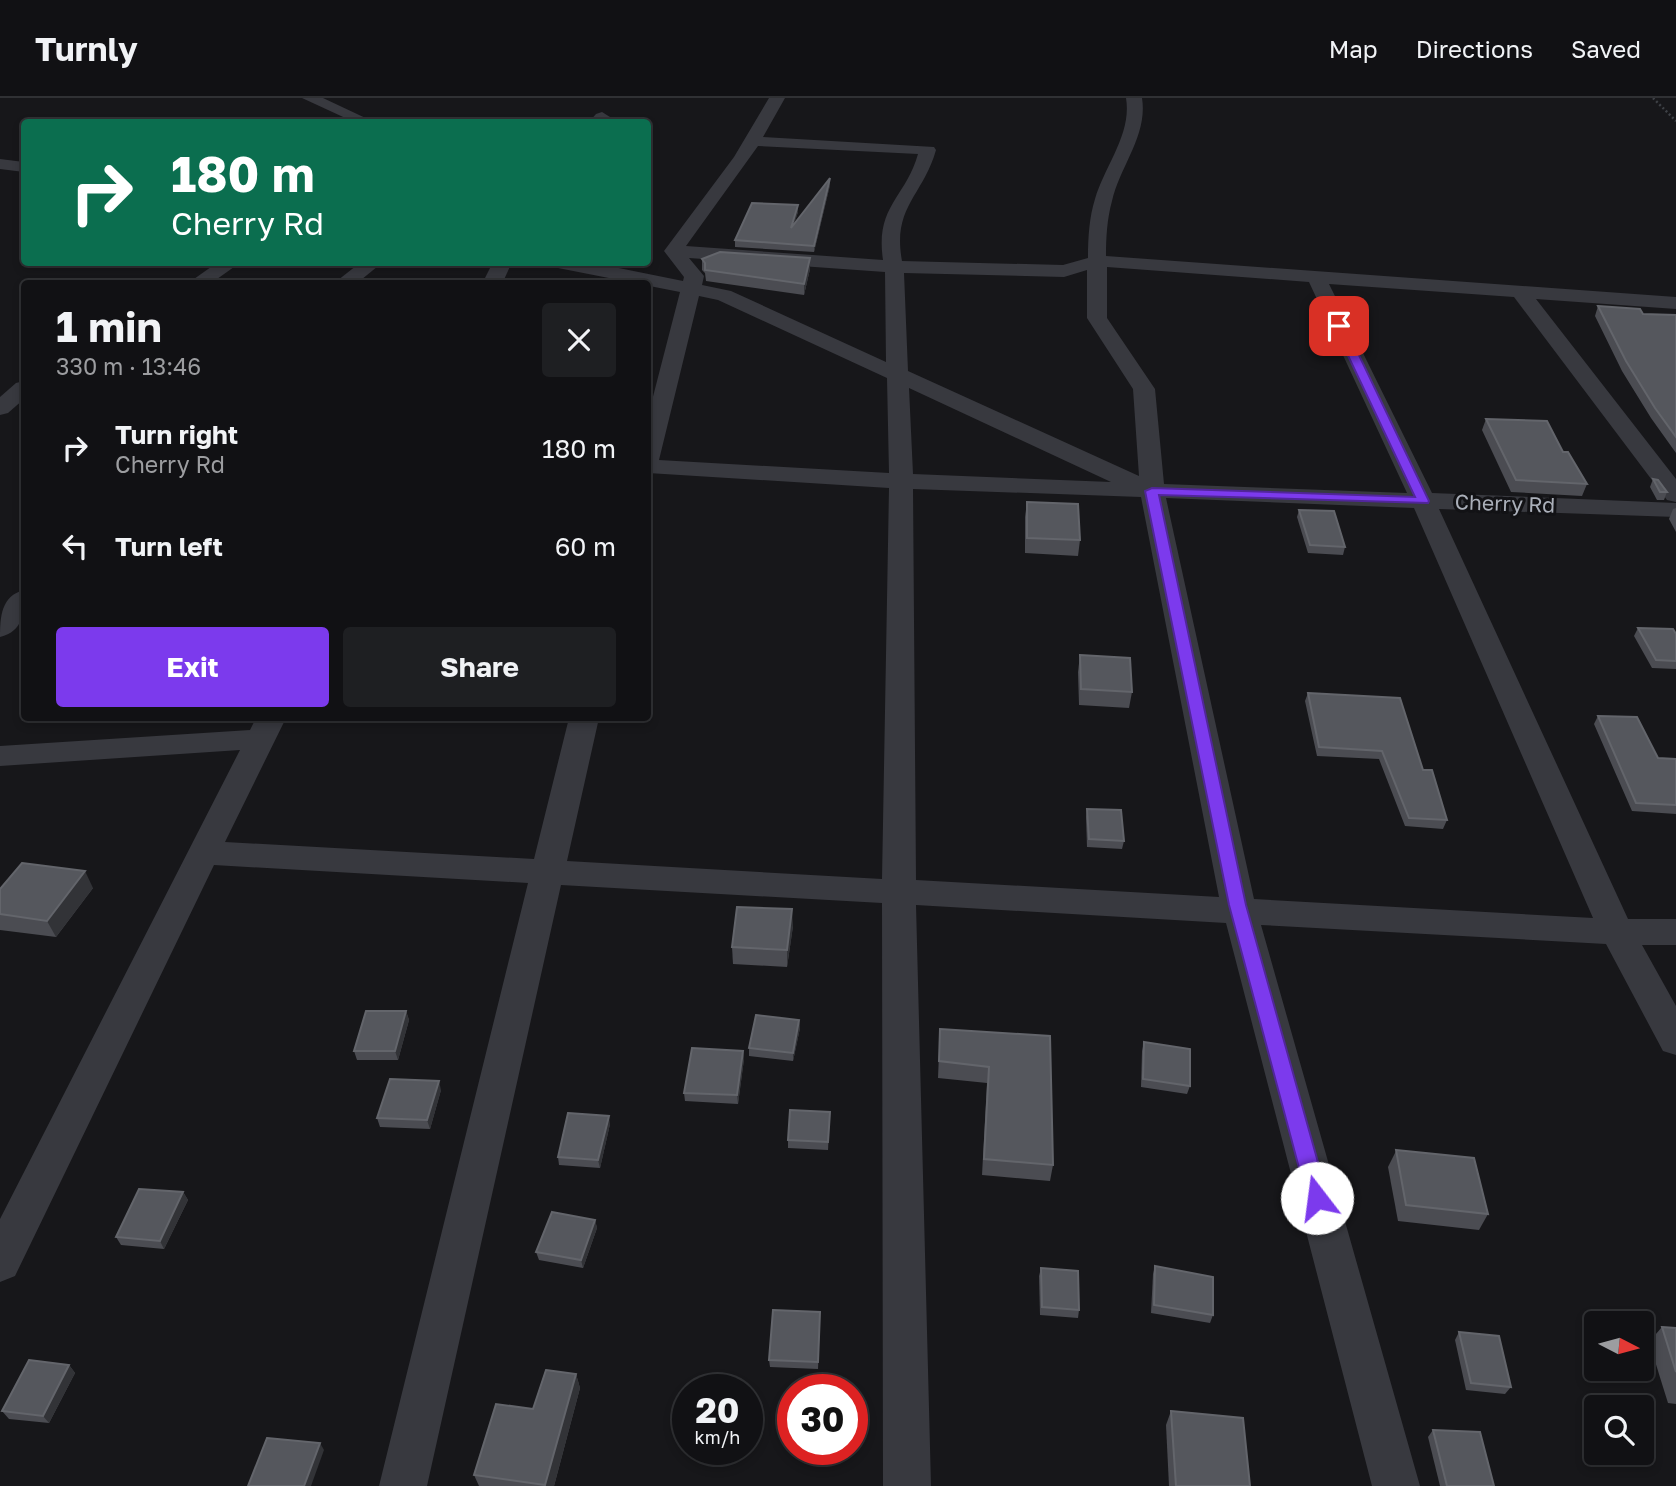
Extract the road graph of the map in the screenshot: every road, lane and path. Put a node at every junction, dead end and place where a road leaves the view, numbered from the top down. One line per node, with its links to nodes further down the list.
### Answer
1 (310, 98): 5 (street)
2 (777, 98): 7 (street)
3 (1134, 98): 11 (street)
4 (1653, 98): 6 (path)
5 (359, 119)
6 (1676, 121)
7 (752, 141): 10 (street); 15 (street)
8 (0, 164): 9 (street)
9 (21, 167)
10 (666, 255): 15 (street); 19 (street)
11 (1099, 261): 15 (street); 16 (street); 28 (street)
12 (225, 266): 17 (street)
13 (368, 266): 18 (street)
14 (585, 266): 19 (street)
15 (894, 267): 22 (street)
16 (1315, 276): 20 (street); 30 (street)
17 (202, 280)
18 (348, 280)
19 (692, 282): 22 (street); 25 (street)
20 (1519, 290): 21 (street); 29 (street)
21 (1676, 303)
22 (897, 373): 27 (street); 28 (street)
23 (21, 390): 24 (street)
24 (0, 408)
25 (651, 447)
26 (651, 466): 27 (street, Cherry Rd)
27 (901, 481): 28 (street, Cherry Rd); 39 (street)
28 (1138, 491): 30 (street, Cherry Rd); 40 (street)
29 (1676, 495)
30 (1423, 501): 31 (street, Cherry Rd); 41 (street)
31 (1676, 510)
32 (21, 602): 33 (street)
33 (0, 629)
34 (583, 721): 38 (street)
35 (265, 728): 36 (street); 37 (street)
36 (0, 756)
37 (204, 853): 38 (street); 44 (street)
38 (547, 872): 39 (street); 45 (street)
39 (899, 892): 40 (street); 46 (street)
40 (1239, 911): 41 (street); 47 (street)
41 (1617, 932): 42 (street); 43 (street)
42 (1676, 932)
43 (1676, 1041)
44 (0, 1262)
45 (403, 1486)
46 (907, 1486)
47 (1396, 1486)

